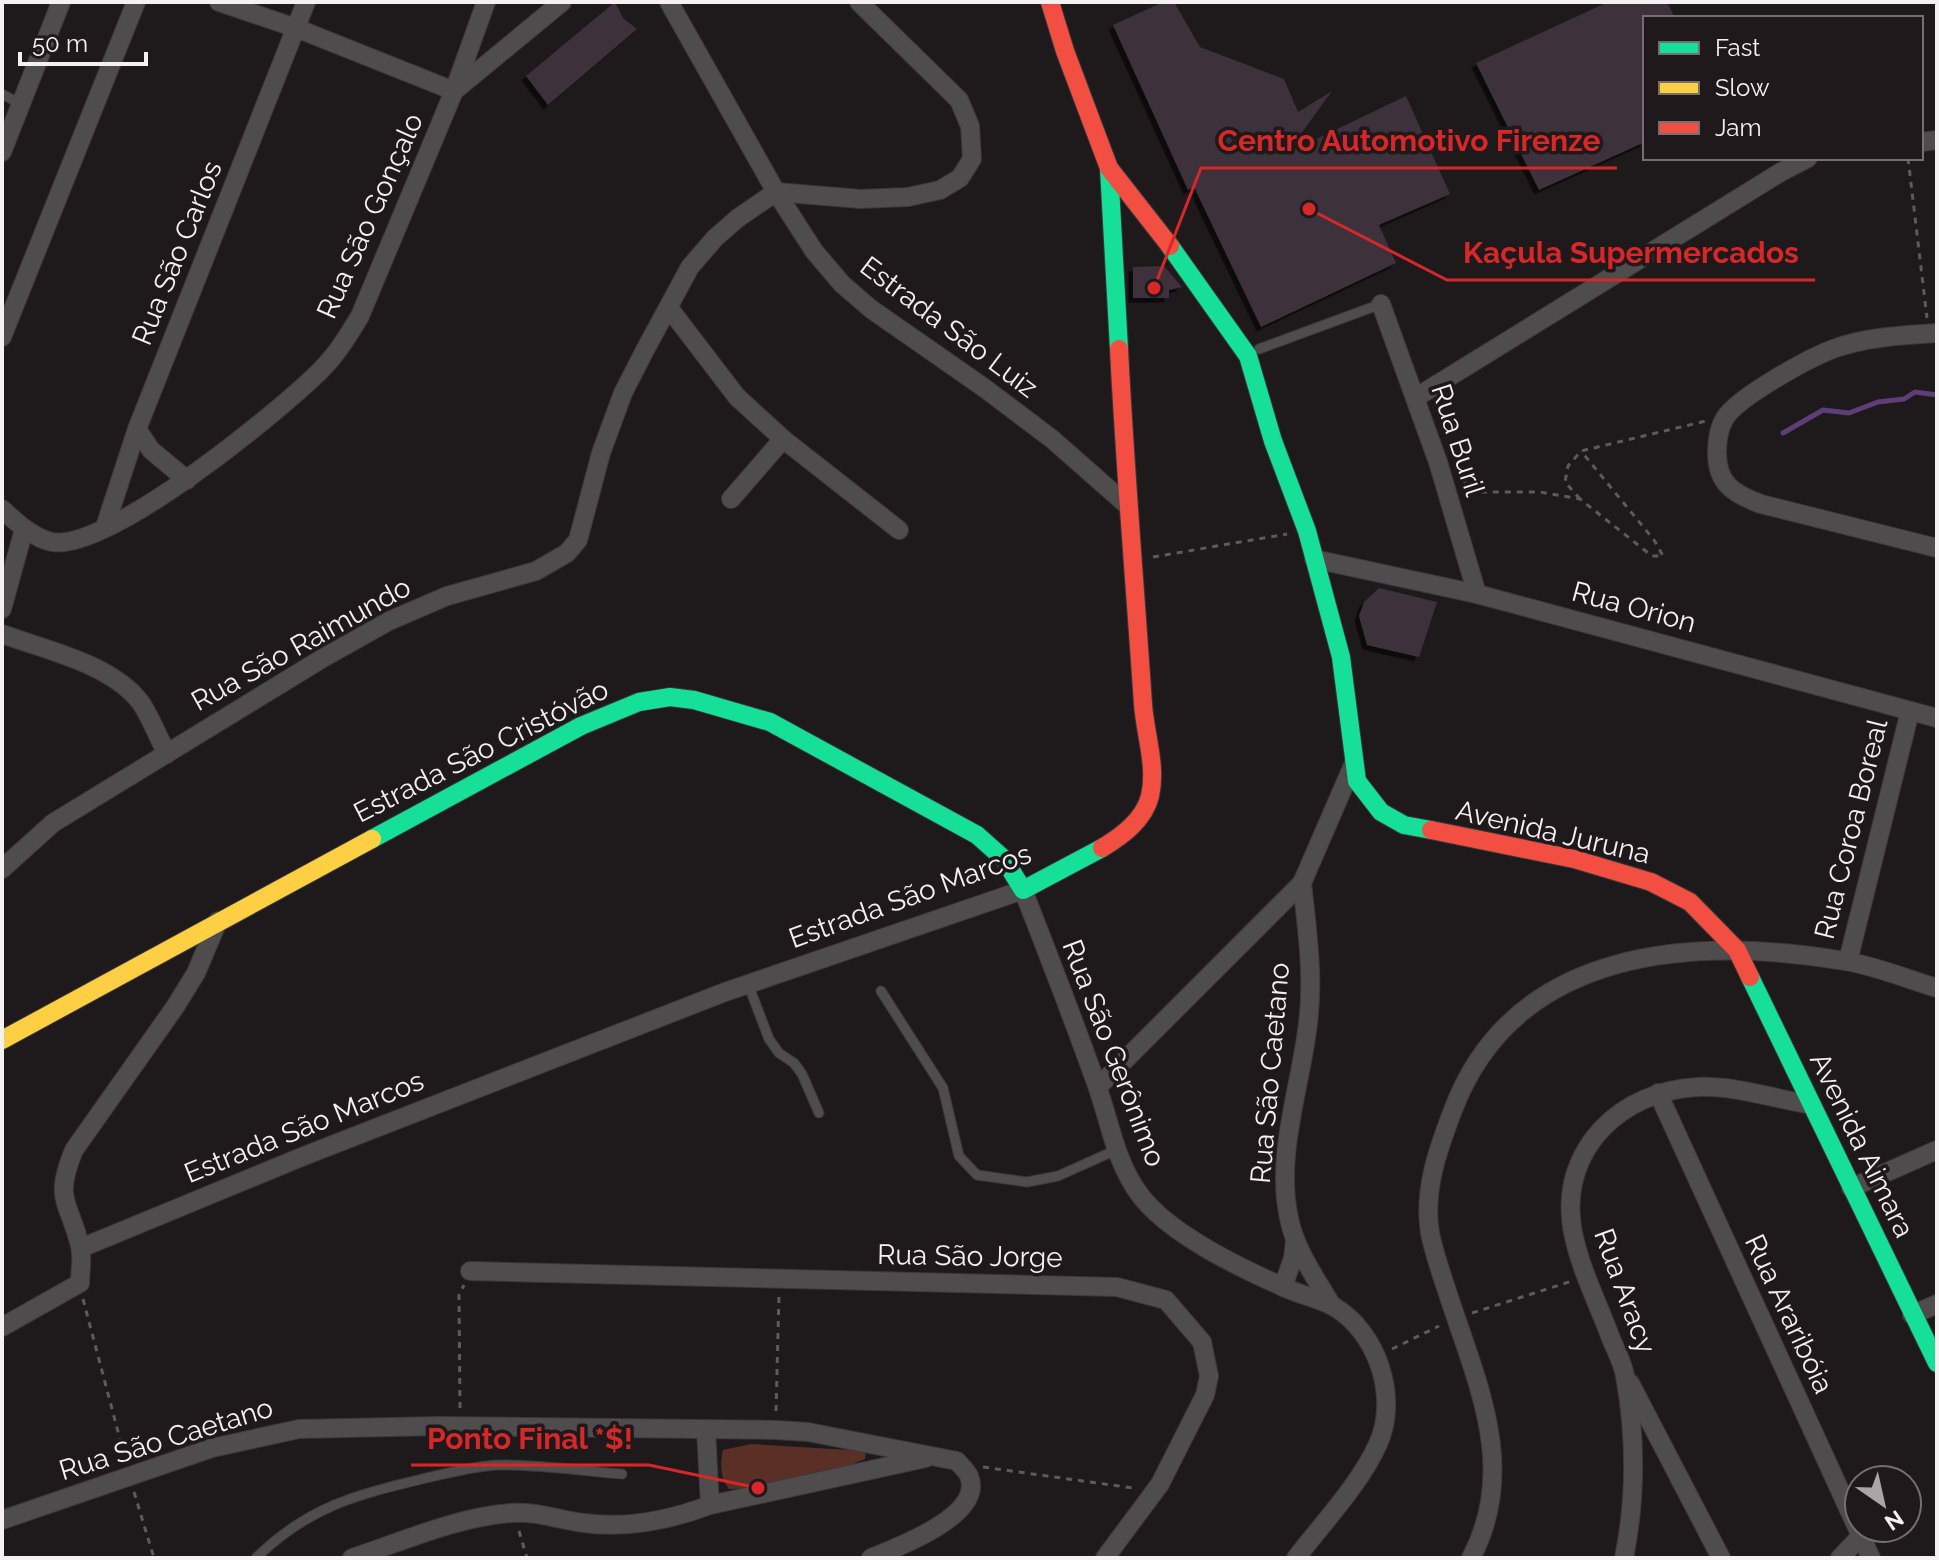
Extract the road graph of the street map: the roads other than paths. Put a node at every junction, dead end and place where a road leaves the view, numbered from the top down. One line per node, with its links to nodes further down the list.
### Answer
1 (61, 2): 13 (street)
2 (136, 2): 21 (street)
3 (219, 2): 10 (street)
4 (306, 2): 10 (street, Rua São Carlos)
5 (486, 2): 11 (street)
6 (562, 2): 11 (street, Rua São Gonçalo)
7 (669, 2): 17 (street, Estrada São Luiz)
8 (859, 2): 17 (street)
9 (1050, 2): 16 (street)
10 (296, 28): 11 (street); 24 (street, Rua São Carlos)
11 (454, 91): 26 (street, Rua São Gonçalo)
12 (2, 94): 13 (lane)
13 (21, 104): 14 (street)
14 (2, 152)
15 (1804, 160): 23 (street)
16 (1109, 168): 28 (street, Estrada São Marcos); 34 (street)
17 (776, 192): 19 (street, Rua São Raimundo); 28 (street, Estrada São Luiz)
18 (1381, 304): 22 (lane); 23 (street, Rua Buril)
19 (669, 308): 25 (street); 40 (street, Rua São Raimundo)
20 (1933, 334): 33 (street)
21 (2, 337)
22 (1259, 349)
23 (1415, 398): 35 (street, Rua Buril)
24 (137, 429): 26 (street); 30 (street, Rua São Carlos)
25 (783, 439): 27 (street); 32 (street)
26 (187, 480): 30 (street, Rua São Gonçalo)
27 (731, 499)
28 (1127, 505): 44 (street, Estrada São Marcos)
29 (2, 509): 31 (street, Rua São Gonçalo)
30 (105, 527): 31 (street, Rua São Gonçalo)
31 (24, 529): 36 (street)
32 (899, 530)
33 (1937, 548)
34 (1314, 559): 35 (street, Rua Orion); 41 (street)
35 (1477, 594): 38 (street, Rua Orion)
36 (2, 609)
37 (2, 634): 40 (street)
38 (1910, 711): 39 (street, Rua Orion); 47 (street, Rua Coroa Boreal)
39 (1937, 718)
40 (167, 754): 42 (street, Rua São Raimundo)
41 (1354, 763): 43 (street); 46 (street, Avenida Juruna)
42 (2, 869)
43 (1302, 883): 52 (street); 59 (street, Rua São Caetano)
44 (1023, 890): 45 (street, Estrada São Cristóvão); 48 (street, Estrada São Marcos); 52 (street, Rua São Gerônimo)
45 (218, 921): 51 (street, Estrada São Cristóvão); 60 (street)
46 (1737, 950): 47 (street); 54 (street, Avenida Aimara); 80 (street)
47 (1848, 961): 49 (street)
48 (748, 984): 55 (lane); 60 (street, Estrada São Marcos)
49 (1937, 988)
50 (881, 991): 56 (lane)
51 (2, 1040)
52 (1098, 1087): 56 (street, Rua São Gerônimo)
53 (1658, 1093): 54 (street, Rua Aracy); 68 (street, Rua Aracy); 72 (street, Rua Araribóia)
54 (1812, 1105): 58 (street, Avenida Aimara)
55 (819, 1113)
56 (1116, 1150): 62 (street, Rua São Gerônimo)
57 (1937, 1150): 58 (street)
58 (1851, 1188): 65 (street, Avenida Aimara)
59 (1295, 1240): 62 (street); 64 (street, Rua São Caetano)
60 (81, 1248): 66 (street)
61 (470, 1271): 78 (street, Rua São Jorge)
62 (1283, 1287): 64 (street, Rua São Gerônimo)
63 (1937, 1304): 65 (street)
64 (1332, 1306): 79 (street, Rua São Gerônimo)
65 (1912, 1315): 67 (street, Avenida Aimara)
66 (2, 1327)
67 (1937, 1363)
68 (1625, 1373): 81 (street, Rua Aracy); 82 (street)
69 (706, 1430): 70 (street, Rua São Caetano); 73 (street); 74 (street, Rua São Caetano)
70 (933, 1457): 73 (street); 77 (street, Rua São Caetano)
71 (622, 1474): 75 (lane)
72 (1843, 1497)
73 (710, 1505): 76 (street)
74 (2, 1520)
75 (256, 1558)
76 (352, 1558)
77 (871, 1558)
78 (1105, 1558)
79 (1296, 1558)
80 (1471, 1558)
81 (1624, 1558)
82 (1721, 1558)

